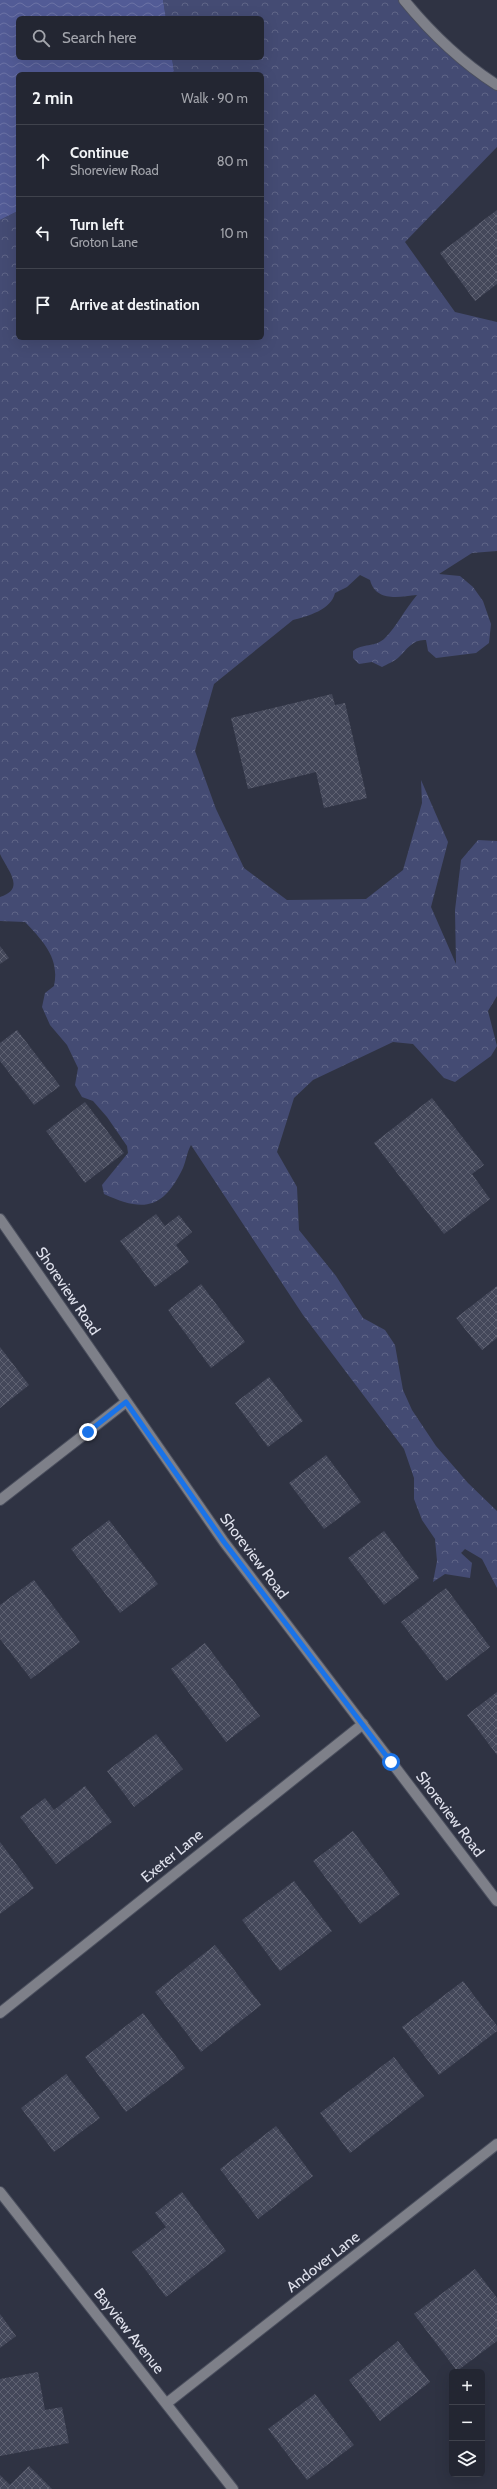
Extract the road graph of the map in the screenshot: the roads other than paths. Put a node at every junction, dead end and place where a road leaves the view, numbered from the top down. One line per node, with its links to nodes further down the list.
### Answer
1 (404, 0): 2 (street)
2 (497, 84)
3 (0, 1219): 4 (street, Shoreview Road)
4 (126, 1402): 5 (street); 6 (street, Shoreview Road)
5 (0, 1500)
6 (363, 1724): 7 (street, Shoreview Road); 8 (street, Exeter Lane)
7 (497, 1901)
8 (0, 2012)
9 (497, 2144): 11 (street, Andover Lane)
10 (0, 2192): 11 (street, Bayview Avenue)
11 (167, 2403): 12 (street, Bayview Avenue)
12 (233, 2489)

